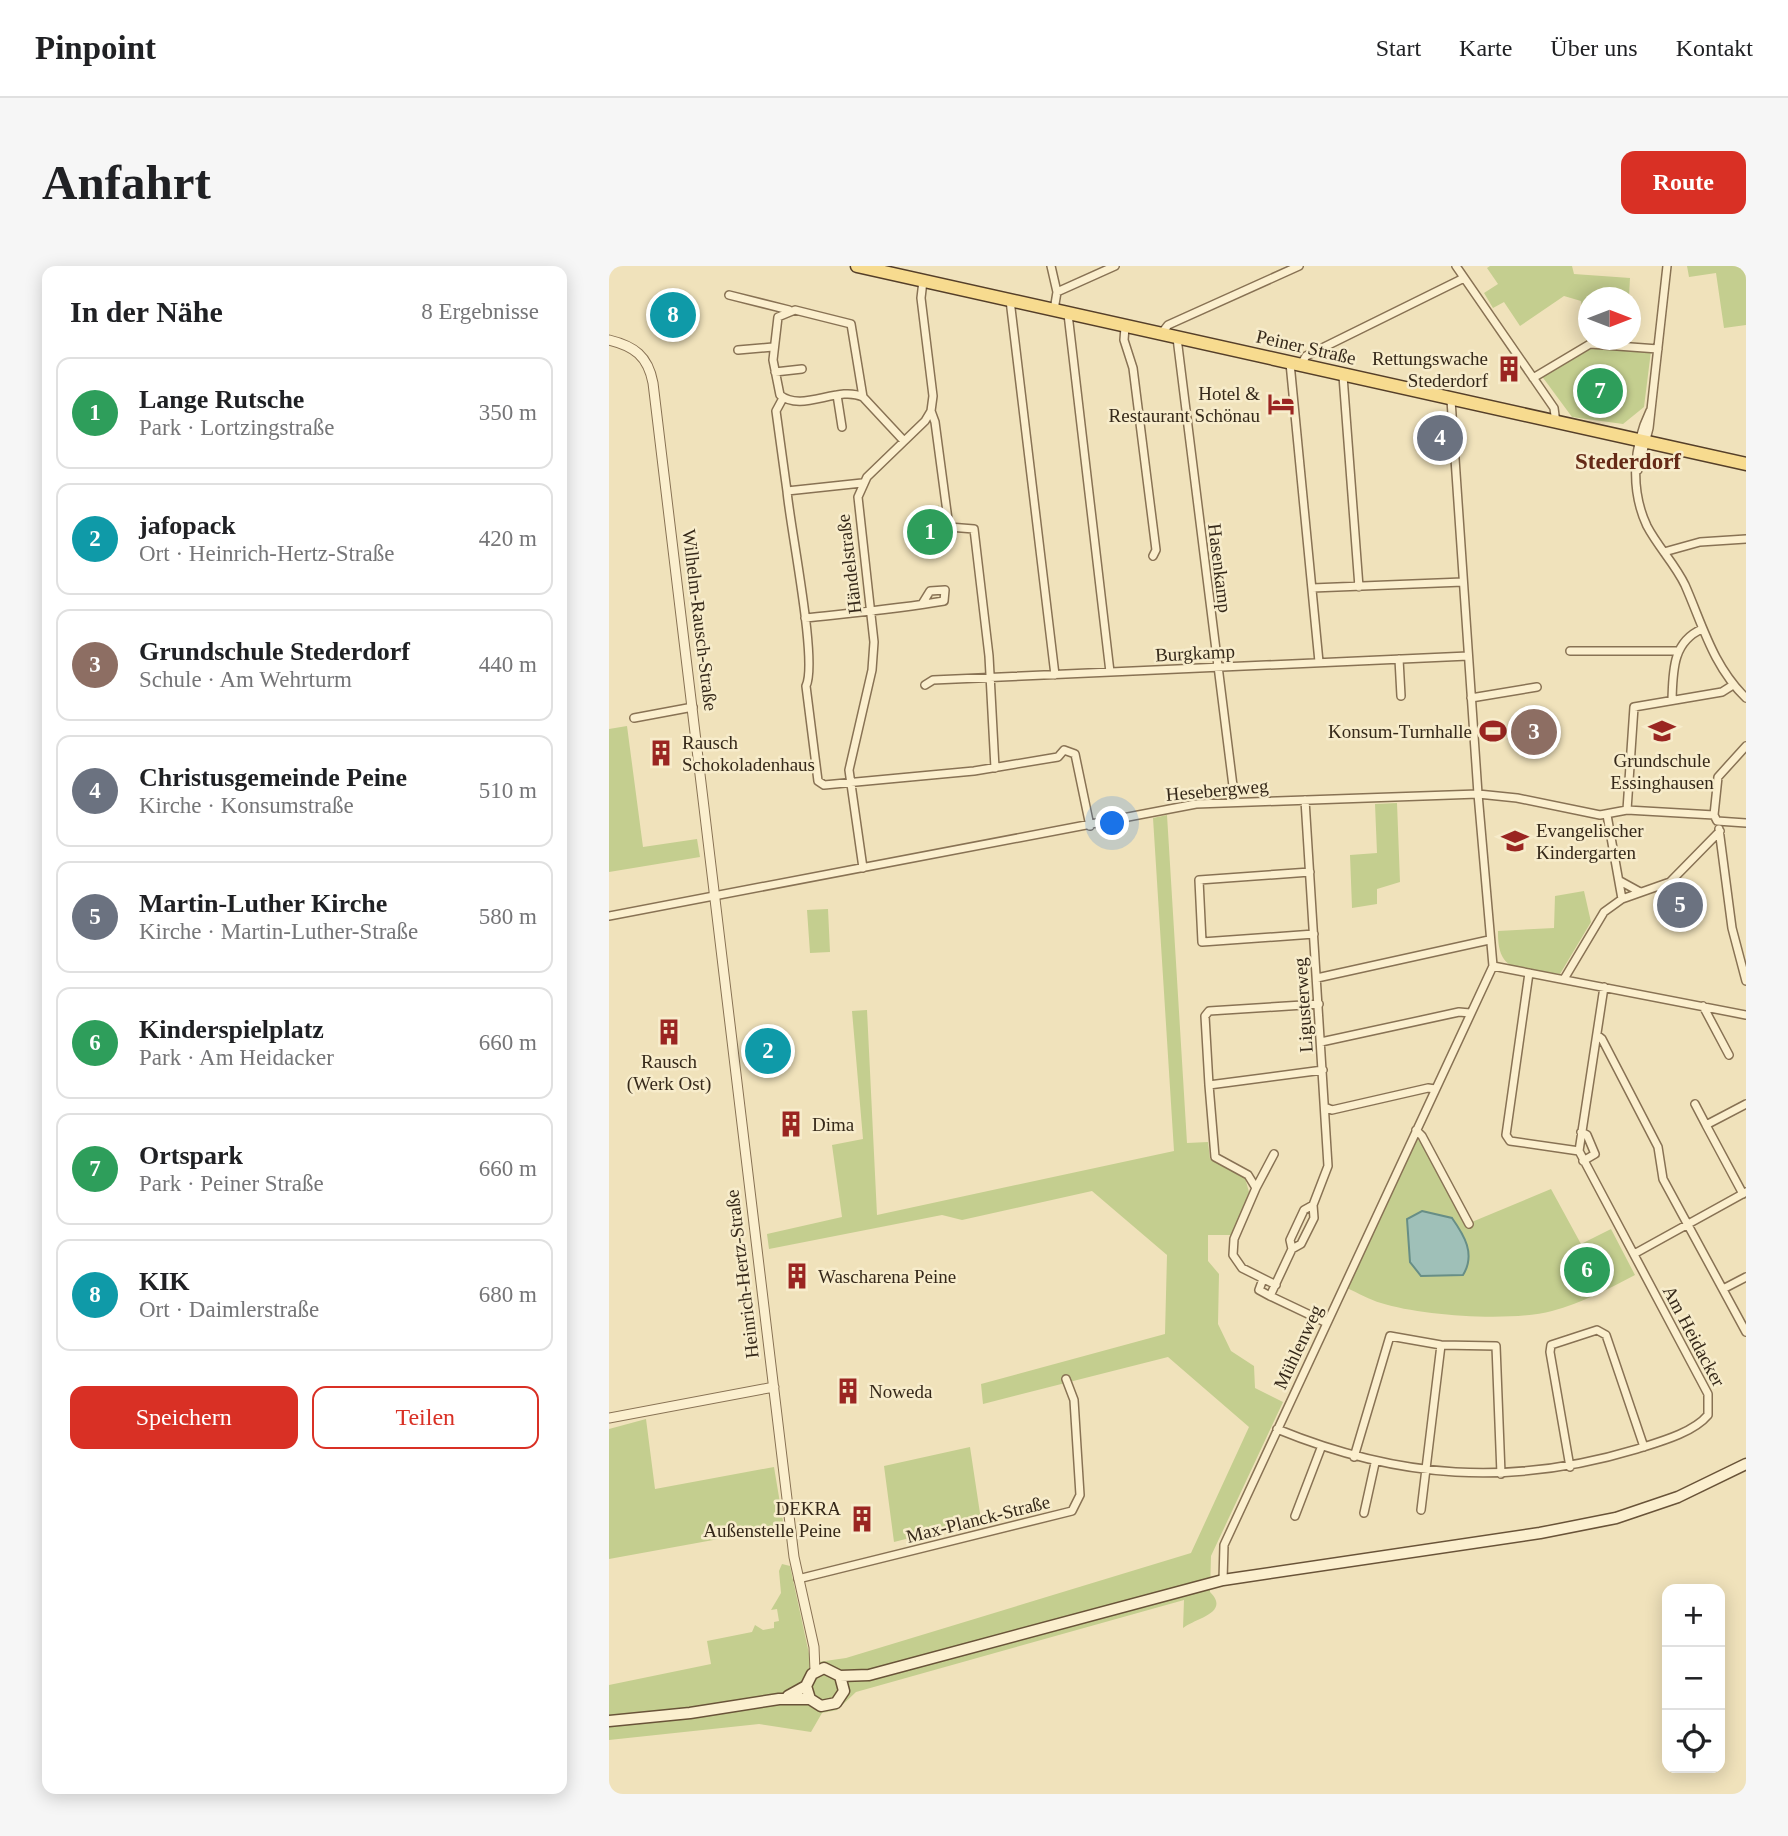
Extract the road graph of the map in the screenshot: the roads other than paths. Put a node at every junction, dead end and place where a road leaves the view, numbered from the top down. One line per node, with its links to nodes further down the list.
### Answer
1 (861, 266): 8 (main road, Peiner Straße)
2 (1051, 266): 9 (street)
3 (1115, 266): 9 (street)
4 (1299, 266): 16 (street)
5 (1456, 266): 7 (street)
6 (1667, 266): 20 (street)
7 (1464, 278): 22 (street); 26 (street)
8 (923, 281): 11 (main road, Peiner Straße); 31 (street)
9 (1057, 292): 13 (street)
10 (729, 295): 12 (street)
11 (1010, 300): 13 (main road, Peiner Straße); 56 (street)
12 (789, 310): 19 (street); 28 (street)
13 (1054, 310): 14 (main road, Peiner Straße)
14 (1068, 314): 15 (main road, Peiner Straße); 55 (street)
15 (1125, 327): 16 (main road, Peiner Straße); 41 (street)
16 (1161, 334): 17 (main road, Peiner Straße)
17 (1177, 338): 22 (main road, Peiner Straße); 54 (street, Hasenkamp)
18 (609, 340): 65 (street, Wilhelm-Rausch-Straße)
19 (773, 347): 21 (street); 24 (street)
20 (1658, 349): 26 (street); 35 (street)
21 (738, 350)
22 (1295, 365): 25 (main road, Peiner Straße); 44 (street)
23 (802, 369): 24 (street)
24 (775, 372): 29 (street)
25 (1343, 376): 30 (main road, Peiner Straße); 43 (street)
26 (1532, 378): 32 (street)
27 (837, 396): 28 (street); 29 (street); 33 (street)
28 (863, 397): 34 (street)
29 (783, 398): 38 (street)
30 (1451, 400): 32 (main road, Peiner Straße); 42 (street)
31 (931, 411): 34 (street); 57 (street)
32 (1556, 424): 35 (main road, Peiner Straße)
33 (842, 427)
34 (904, 441): 37 (street)
35 (1642, 442): 36 (main road, Peiner Straße); 40 (street)
36 (1746, 464)
37 (862, 483): 38 (street); 46 (street, Händelstraße)
38 (787, 491): 47 (street)
39 (1746, 539): 40 (street)
40 (1664, 552): 48 (street)
41 (1153, 556)
42 (1463, 582): 43 (street); 51 (street)
43 (1359, 587): 44 (street)
44 (1312, 588): 53 (street)
45 (922, 604): 46 (street)
46 (870, 611): 47 (street); 69 (street, Händelstraße)
47 (805, 618): 69 (street)
48 (1702, 629): 50 (street); 59 (street)
49 (1570, 651): 50 (street)
50 (1677, 651): 64 (street)
51 (1468, 656): 52 (street, Burgkamp); 62 (street)
52 (1399, 659): 53 (street, Burgkamp); 61 (street)
53 (1319, 663): 54 (street, Burgkamp)
54 (1217, 668): 55 (street, Burgkamp); 72 (street, Hasenkamp)
55 (1110, 672): 56 (street, Burgkamp)
56 (1055, 675): 57 (street, Burgkamp)
57 (990, 678): 58 (street, Burgkamp); 68 (street)
58 (925, 685)
59 (1733, 685): 63 (street); 64 (street)
60 (1537, 687): 62 (street)
61 (1401, 696)
62 (1471, 698): 70 (street)
63 (1746, 698)
64 (1672, 700): 73 (street)
65 (693, 706): 66 (street); 83 (street, Wilhelm-Rausch-Straße)
66 (634, 718)
67 (1746, 746): 75 (street)
68 (995, 768): 69 (street); 77 (street)
69 (849, 783): 79 (street, Händelstraße)
70 (1478, 794): 71 (street, Hesebergweg); 74 (street, Hesebergweg); 87 (street)
71 (1305, 800): 72 (street, Hesebergweg); 80 (street, Ligusterweg)
72 (1235, 803): 77 (street, Hesebergweg)
73 (1627, 810): 74 (street, Hesebergweg); 75 (street, Hesebergweg)
74 (1607, 815): 81 (street)
75 (1715, 818): 76 (street, Hesebergweg); 78 (street)
76 (1746, 822)
77 (1090, 825): 79 (street, Hesebergweg)
78 (1720, 831): 82 (street); 92 (street)
79 (863, 868): 83 (street, Hesebergweg)
80 (1310, 872): 86 (street, Ligusterweg); 86 (street)
81 (1620, 881): 82 (street); 84 (street)
82 (1640, 892): 84 (street)
83 (715, 896): 85 (street, Hesebergweg); 129 (street, Heinrich-Hertz-Straße)
84 (1622, 899): 91 (street)
85 (609, 916)
86 (1314, 934): 90 (street, Ligusterweg)
87 (1489, 940): 88 (street); 90 (street)
88 (1493, 966): 89 (street); 96 (street, Mühlenweg)
89 (1529, 973): 91 (street); 110 (street)
90 (1317, 978): 94 (street, Ligusterweg)
91 (1564, 979): 93 (street)
92 (1746, 981)
93 (1604, 987): 95 (street); 98 (street, Am Heidacker)
94 (1318, 1004): 99 (street, Ligusterweg); 102 (street)
95 (1703, 1006): 97 (street); 100 (street)
96 (1470, 1013): 99 (street); 103 (street, Mühlenweg)
97 (1746, 1015)
98 (1597, 1035): 109 (street, Am Heidacker); 116 (street)
99 (1321, 1042): 101 (street, Ligusterweg)
100 (1729, 1055)
101 (1323, 1070): 102 (street); 106 (street, Ligusterweg)
102 (1209, 1085): 113 (street)
103 (1435, 1089): 106 (street); 108 (street, Mühlenweg)
104 (1695, 1104): 107 (street)
105 (1746, 1104): 107 (street)
106 (1327, 1108): 115 (street, Ligusterweg)
107 (1706, 1125): 114 (street)
108 (1416, 1130): 117 (street); 125 (street, Mühlenweg)
109 (1581, 1132): 110 (street, Am Heidacker); 112 (street, Am Heidacker)
110 (1579, 1151): 112 (street, Am Heidacker)
111 (1274, 1154): 113 (street)
112 (1583, 1161): 119 (street, Am Heidacker)
113 (1256, 1188): 121 (street)
114 (1745, 1193): 116 (street)
115 (1313, 1205): 118 (street, Ligusterweg); 118 (street, Ligusterweg)
116 (1687, 1223): 119 (street); 123 (street)
117 (1469, 1224)
118 (1292, 1249): 122 (street, Ligusterweg)
119 (1634, 1254): 133 (street, Am Heidacker)
120 (1746, 1277): 123 (street)
121 (1263, 1279): 122 (street); 124 (street)
122 (1276, 1284): 124 (street, Ligusterweg)
123 (1723, 1289): 126 (street)
124 (1270, 1296): 125 (street)
125 (1327, 1323): 131 (street, Mühlenweg)
126 (1746, 1332)
127 (1441, 1345): 134 (street); 138 (street); 139 (street)
128 (1066, 1379): 143 (street, Max-Planck-Straße)
129 (773, 1387): 130 (street); 143 (street, Heinrich-Hertz-Straße)
130 (609, 1418)
131 (1277, 1429): 132 (street, Am Heidacker); 144 (street, Mühlenweg)
132 (1321, 1447): 134 (street, Am Heidacker); 142 (street)
133 (1644, 1447): 137 (street, Am Heidacker); 137 (street)
134 (1354, 1457): 135 (street, Am Heidacker)
135 (1375, 1463): 138 (street, Am Heidacker); 141 (street)
136 (1746, 1464): 144 (main road)
137 (1570, 1467): 139 (street, Am Heidacker)
138 (1426, 1471): 139 (street, Am Heidacker); 140 (street)
139 (1501, 1474)
140 (1421, 1510)
141 (1364, 1513)
142 (1295, 1516)
143 (798, 1579): 145 (street, Heinrich-Hertz-Straße)
144 (1223, 1580): 148 (main road)
145 (814, 1647): 146 (street, Heinrich-Hertz-Straße); 147 (street, Heinrich-Hertz-Straße)
146 (828, 1669): 147 (main road); 149 (main road)
147 (815, 1671): 150 (main road)
148 (869, 1675): 149 (main road); 151 (main road)
149 (840, 1676): 151 (main road)
150 (806, 1686): 152 (main road); 153 (main road)
151 (844, 1690): 153 (main road)
152 (779, 1699): 153 (main road); 154 (main road)
153 (810, 1699)
154 (609, 1721)

